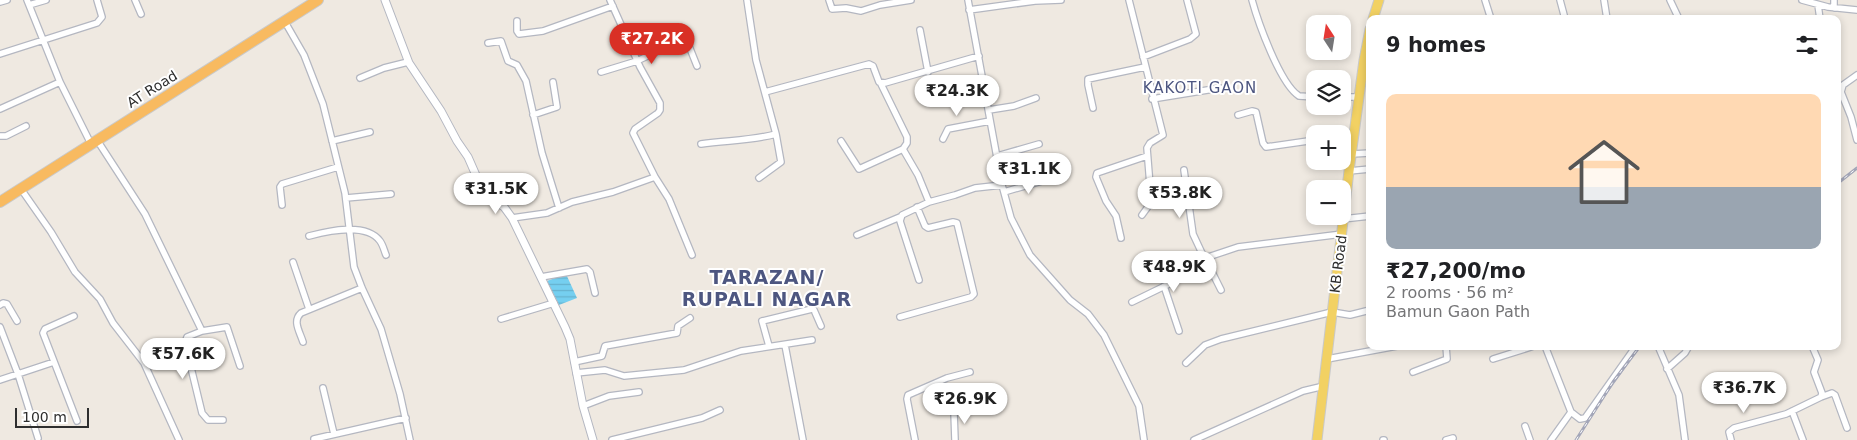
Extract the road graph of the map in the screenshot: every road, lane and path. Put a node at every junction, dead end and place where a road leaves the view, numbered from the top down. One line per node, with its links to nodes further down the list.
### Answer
1 (7, 0): 22 (street)
2 (46, 0): 23 (street)
3 (97, 0): 39 (street)
4 (134, 0): 29 (street)
5 (318, 0): 37 (highway, AT Road)
6 (385, 0): 46 (street)
7 (747, 0): 58 (street)
8 (829, 0): 9 (street)
9 (911, 0)
10 (968, 0): 27 (street)
11 (1061, 0): 27 (street)
12 (1128, 0): 44 (street)
13 (1187, 0): 44 (street)
14 (1252, 0): 59 (street)
15 (1379, 0): 30 (main road)
16 (1485, 0): 31 (street)
17 (1560, 0): 32 (street)
18 (1604, 0): 33 (street)
19 (1670, 0): 34 (street)
20 (1802, 0): 25 (street)
21 (1834, 0): 26 (street)
22 (0, 2)
23 (28, 3): 39 (street)
24 (611, 3): 36 (street); 45 (street)
25 (1818, 5): 26 (street); 35 (street)
26 (1834, 8): 28 (street)
27 (969, 10): 43 (street)
28 (1857, 10)
29 (141, 14)
30 (1374, 15)
31 (1490, 15)
32 (1564, 15)
33 (1606, 15)
34 (1677, 15)
35 (1819, 15)
36 (517, 21)
37 (285, 22): 79 (street); 81 (highway, AT Road)
38 (920, 30): 50 (street)
39 (42, 40): 41 (street); 53 (street)
40 (488, 43): 68 (street)
41 (0, 54)
42 (1366, 54): 61 (main road, KB Road)
43 (980, 56): 50 (street); 67 (street)
44 (1143, 57): 48 (street)
45 (637, 61): 47 (street); 49 (street); 94 (street)
46 (408, 62): 52 (street); 112 (street)
47 (697, 66)
48 (1145, 67): 63 (street); 65 (street)
49 (601, 72)
50 (928, 72): 55 (street)
51 (1857, 75): 57 (street)
52 (360, 78)
53 (60, 82): 66 (street); 81 (street)
54 (553, 82): 68 (street)
55 (881, 84): 58 (street); 85 (street)
56 (1220, 88): 63 (street)
57 (1841, 88)
58 (765, 92): 73 (street)
59 (1306, 96)
60 (1351, 97): 61 (street)
61 (1359, 97): 74 (main road, KB Road)
62 (1036, 98): 67 (street)
63 (1152, 99): 89 (street)
64 (1841, 102): 78 (street)
65 (1093, 108)
66 (0, 109)
67 (989, 110): 70 (street)
68 (533, 115): 107 (street)
69 (1238, 115): 80 (street)
70 (990, 121): 77 (street); 88 (street)
71 (26, 126): 76 (street)
72 (370, 132): 79 (street)
73 (776, 134): 83 (street); 95 (street)
74 (1355, 134): 75 (street); 87 (main road, KB Road)
75 (1351, 135)
76 (0, 136)
77 (943, 139)
78 (1857, 140)
79 (332, 141): 90 (street)
80 (1306, 141)
81 (94, 142): 99 (highway, AT Road); 142 (street)
82 (841, 142): 85 (street)
83 (701, 144)
84 (1039, 144): 88 (street)
85 (903, 149): 104 (street)
86 (1366, 153): 87 (street)
87 (1352, 154): 93 (main road, KB Road)
88 (997, 156): 98 (street)
89 (1147, 156): 108 (street); 118 (street)
90 (338, 167): 102 (street); 105 (street)
91 (1366, 169): 93 (street)
92 (1184, 170): 121 (street)
93 (1349, 171): 97 (main road, KB Road)
94 (655, 177): 107 (street); 120 (street)
95 (758, 178)
96 (1049, 178): 100 (street)
97 (1348, 180)
98 (1002, 185): 100 (street); 104 (street)
99 (21, 189): 103 (highway, AT Road); 186 (street)
100 (1004, 192): 193 (street)
101 (391, 194): 102 (street)
102 (346, 198): 114 (street)
103 (0, 202)
104 (929, 202): 106 (street)
105 (282, 205)
106 (918, 207): 110 (street); 136 (street)
107 (559, 208): 112 (street)
108 (1142, 215)
109 (1366, 216): 111 (street)
110 (900, 217): 116 (street); 124 (street)
111 (1351, 217)
112 (512, 218): 123 (street)
113 (1343, 225): 115 (main road, KB Road)
114 (350, 229): 117 (street); 119 (street); 126 (street)
115 (1342, 234): 121 (street); 134 (main road, KB Road)
116 (857, 235)
117 (309, 236)
118 (1121, 238)
119 (386, 255)
120 (692, 255)
121 (1206, 260): 125 (street); 127 (street)
122 (293, 262): 132 (street)
123 (541, 277): 128 (street); 130 (street)
124 (918, 280)
125 (1164, 286): 129 (street); 143 (street)
126 (362, 288): 132 (street); 177 (street)
127 (1221, 290)
128 (595, 293)
129 (1132, 302)
130 (554, 303): 138 (street); 159 (street)
131 (0, 305): 139 (street)
132 (309, 309): 145 (street)
133 (1366, 311): 134 (street)
134 (1332, 312): 156 (main road, KB Road); 160 (street)
135 (74, 316): 158 (street)
136 (900, 317)
137 (690, 318): 159 (street)
138 (501, 319)
139 (16, 321)
140 (821, 326): 147 (street)
141 (0, 327): 166 (street)
142 (202, 331): 161 (street); 178 (street)
143 (1179, 331)
144 (812, 340): 146 (street)
145 (303, 342)
146 (785, 345): 147 (street); 190 (street)
147 (769, 346): 165 (street)
148 (1375, 350): 156 (street)
149 (1446, 350): 164 (street)
150 (1520, 350): 157 (street)
151 (1548, 350): 175 (street)
152 (1633, 350): 175 (street)
153 (1660, 350): 162 (street)
154 (1687, 350): 162 (street)
155 (1814, 350): 171 (street)
156 (1327, 359): 168 (main road, KB Road)
157 (1494, 359)
158 (54, 362): 166 (street); 179 (street)
159 (574, 362): 165 (street)
160 (1186, 363)
161 (240, 366)
162 (1667, 369): 199 (street)
163 (970, 372): 191 (street)
164 (1413, 372)
165 (576, 373): 172 (street)
166 (18, 374): 167 (street); 183 (street)
167 (0, 380)
168 (1324, 386): 194 (street); 195 (main road, KB Road)
169 (323, 388): 182 (street)
170 (639, 392): 172 (street)
171 (1821, 397): 176 (street); 181 (street)
172 (583, 406): 188 (street)
173 (720, 410): 189 (street)
174 (954, 412): 192 (street)
175 (1571, 412): 198 (street)
176 (1792, 412): 200 (street); 201 (street)
177 (406, 418): 182 (street); 187 (street)
178 (223, 420)
179 (77, 421)
180 (1525, 426): 197 (street)
181 (1847, 428)
182 (334, 434): 184 (street)
183 (38, 438)
184 (314, 438)
185 (1454, 438): 196 (street)
186 (179, 440)
187 (410, 440)
188 (593, 440)
189 (612, 440)
190 (803, 440)
191 (915, 440)
192 (956, 440)
193 (1144, 440)
194 (1194, 440)
195 (1317, 440)
196 (1446, 440)
197 (1530, 440)
198 (1551, 440)
199 (1685, 440)
200 (1731, 440)
201 (1803, 440)

